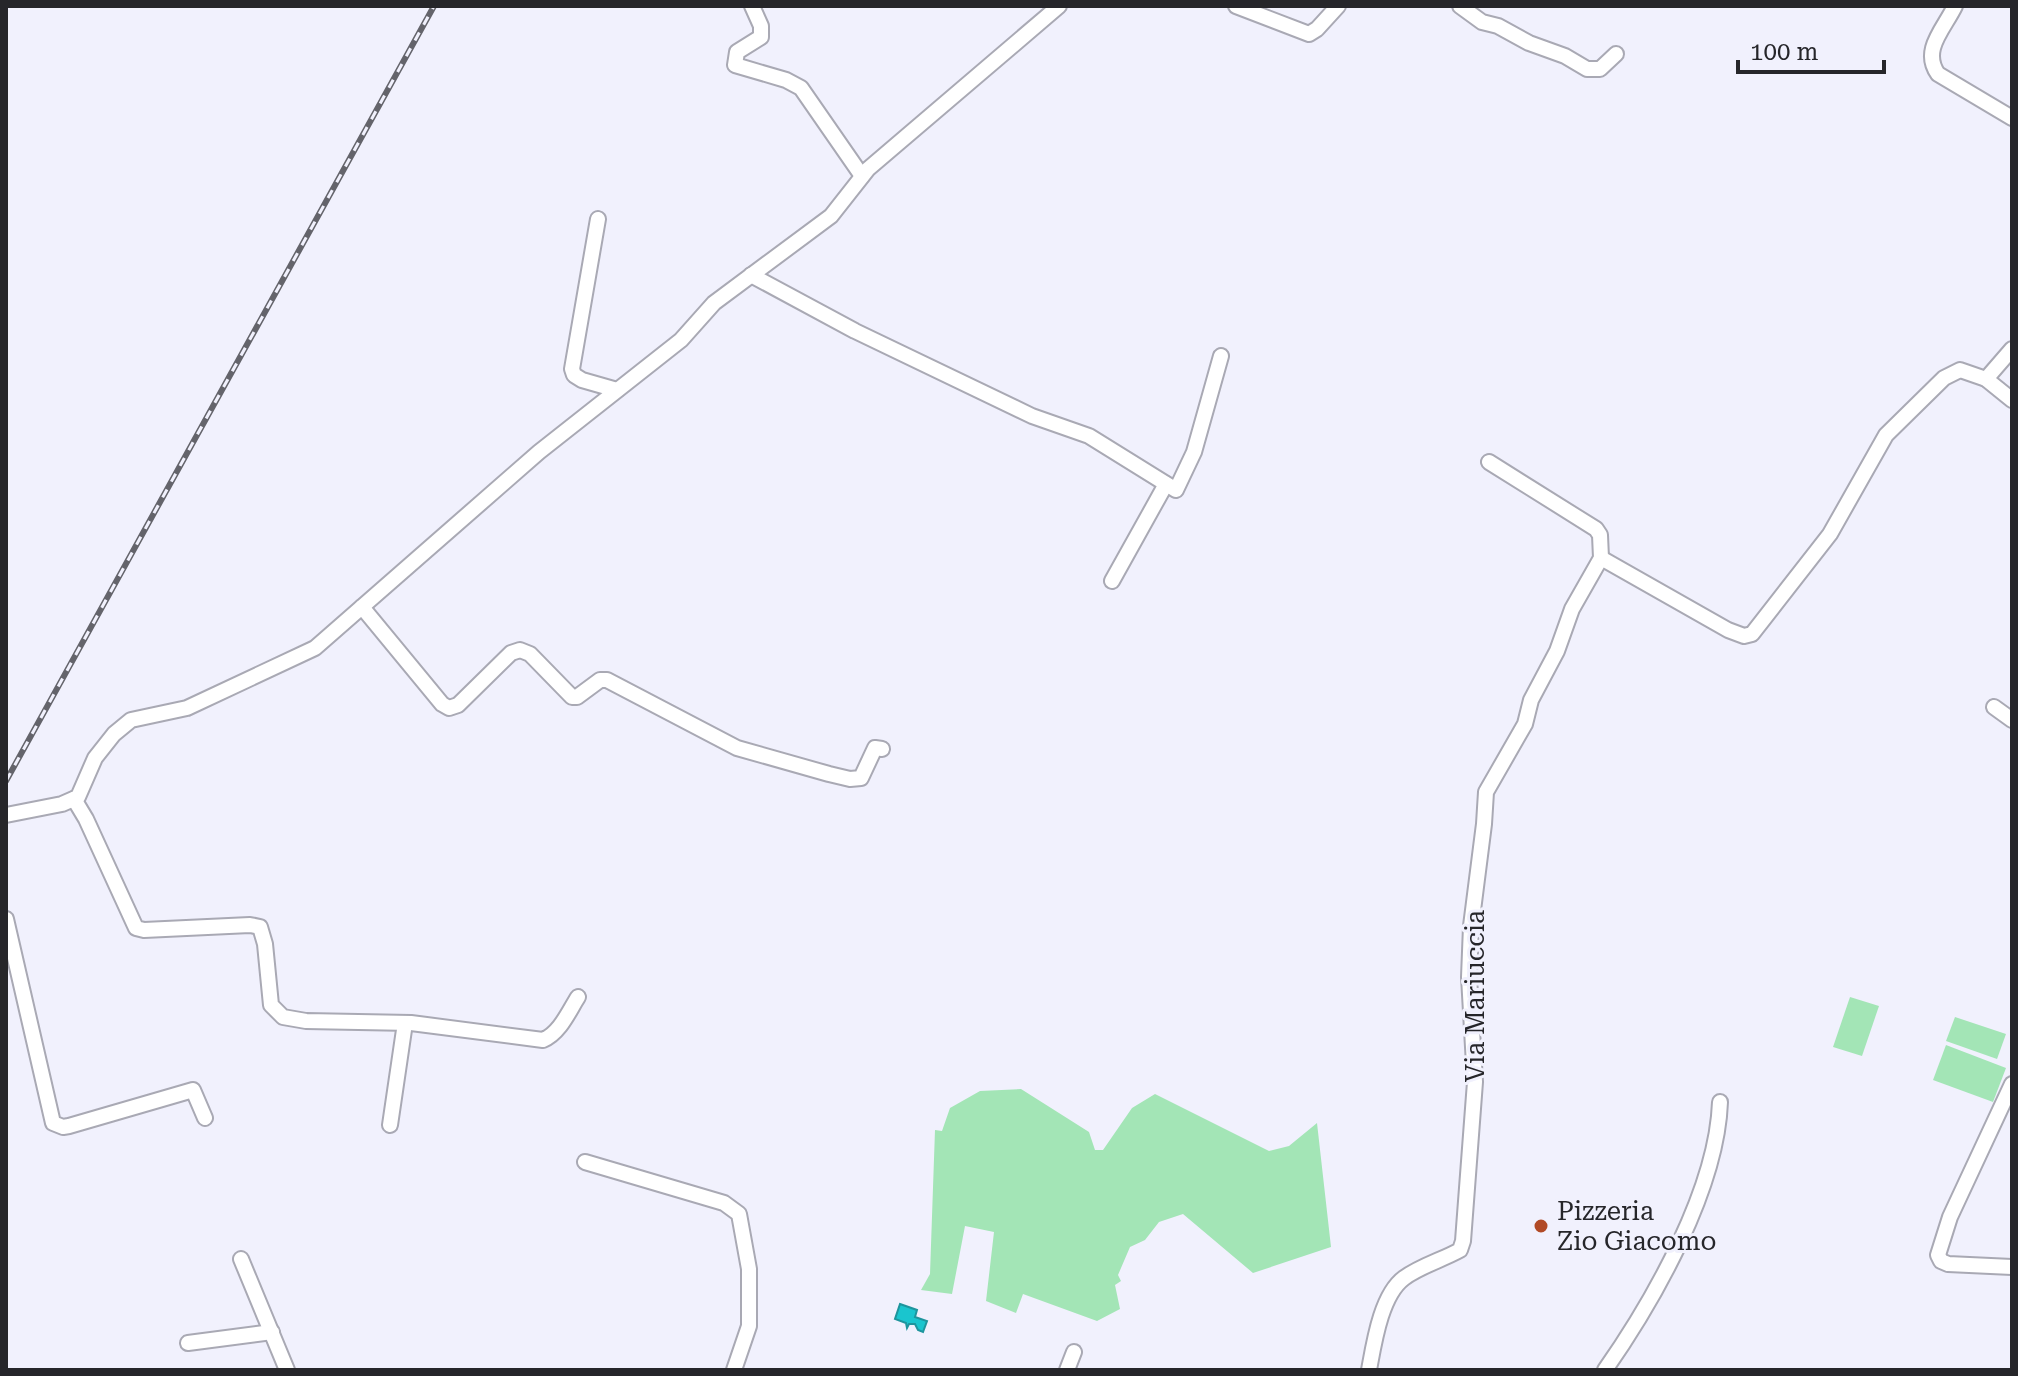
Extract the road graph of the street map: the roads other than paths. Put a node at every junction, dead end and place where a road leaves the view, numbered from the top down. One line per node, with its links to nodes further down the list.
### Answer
1 (752, 6): 9 (street)
2 (1059, 6): 9 (street)
3 (1236, 6): 4 (street)
4 (1338, 6)
5 (1460, 6): 7 (street)
6 (1955, 6): 8 (street)
7 (1616, 54)
8 (2012, 118)
9 (862, 176): 11 (street)
10 (598, 219): 15 (street)
11 (751, 275): 15 (street); 18 (street)
12 (2012, 349): 14 (street)
13 (1221, 356): 18 (street)
14 (1986, 379): 16 (street); 19 (street)
15 (617, 390): 21 (street)
16 (2012, 400)
17 (1489, 462): 19 (street)
18 (1166, 484): 20 (street)
19 (1601, 558): 43 (street, Via Mariuccia)
20 (1112, 581)
21 (362, 607): 24 (street); 25 (street)
22 (1994, 707): 23 (street)
23 (2012, 720)
24 (882, 749)
25 (74, 799): 26 (street); 29 (street)
26 (6, 815)
27 (6, 919): 32 (street)
28 (578, 997): 29 (street)
29 (405, 1023): 33 (street)
30 (2012, 1084): 36 (street)
31 (1720, 1102): 44 (street)
32 (205, 1118)
33 (390, 1125)
34 (585, 1162): 41 (street)
35 (241, 1259): 37 (street)
36 (2012, 1267)
37 (272, 1332): 38 (street); 40 (street)
38 (188, 1343)
39 (1074, 1352): 42 (street)
40 (287, 1370)
41 (734, 1370)
42 (1067, 1370)
43 (1369, 1370)
44 (1605, 1370)

